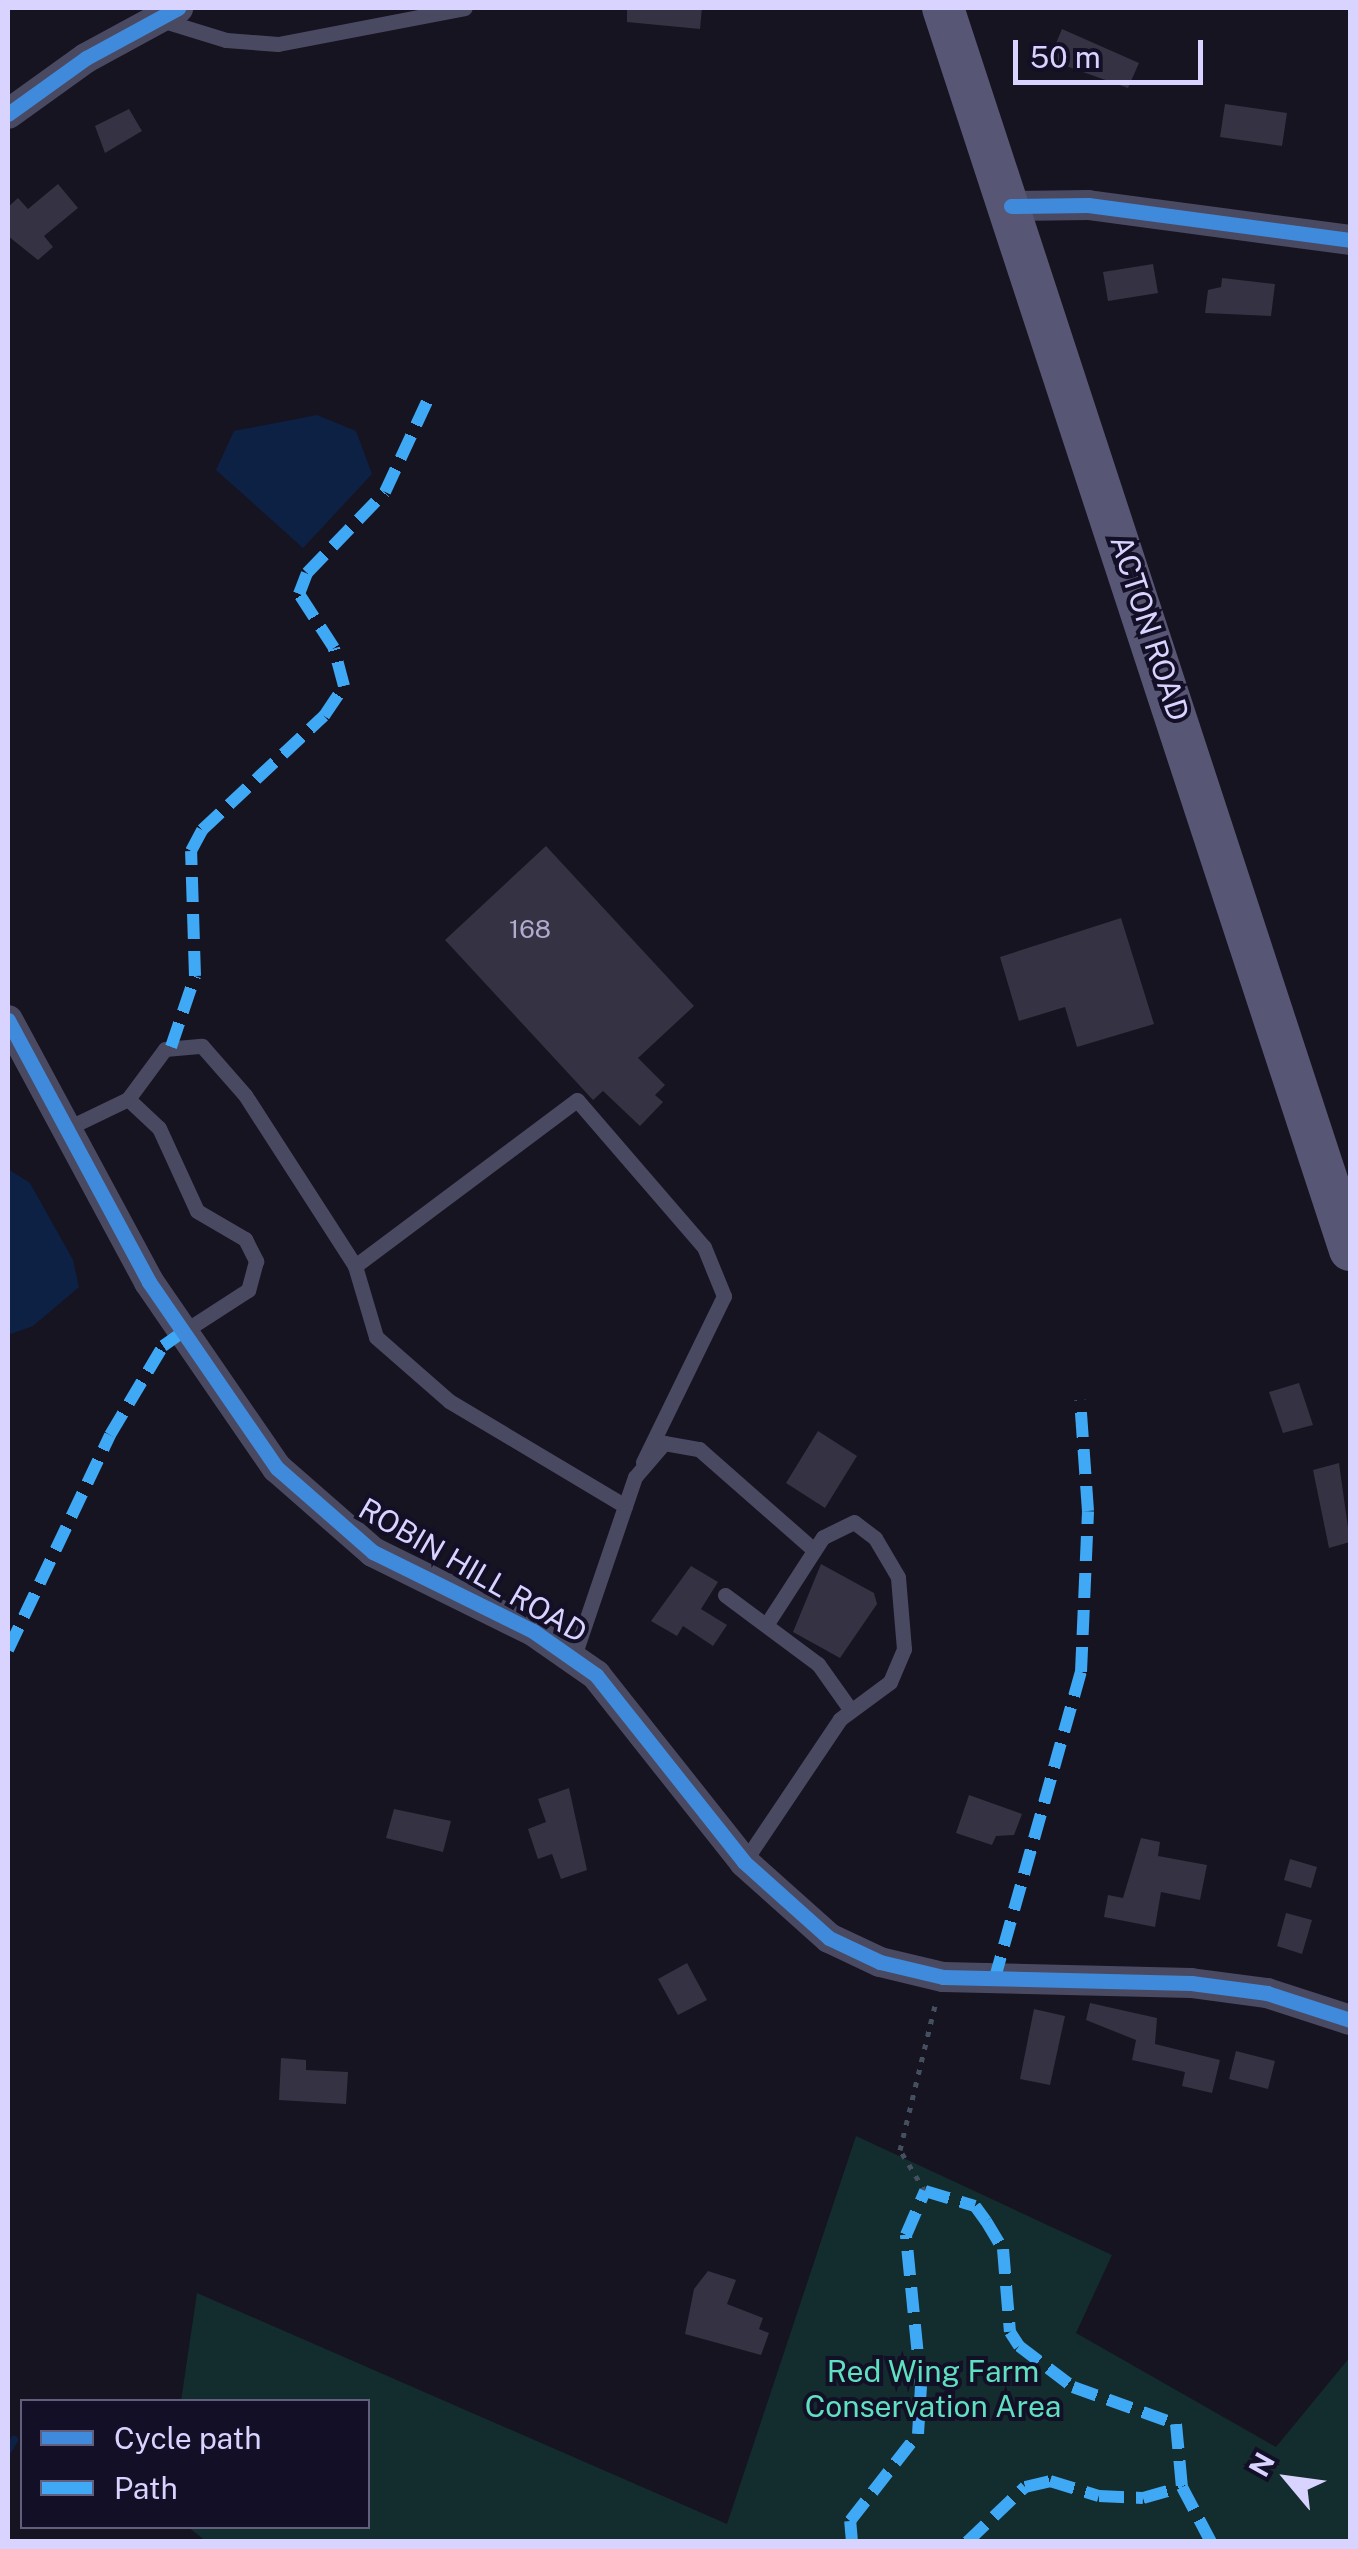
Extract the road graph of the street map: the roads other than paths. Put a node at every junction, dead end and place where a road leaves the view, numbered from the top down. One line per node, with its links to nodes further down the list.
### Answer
1 (464, 8): 3 (lane)
2 (943, 8): 5 (main road, ACTON ROAD)
3 (165, 13): 4 (street)
4 (8, 114)
5 (1012, 206): 6 (street); 10 (main road, ACTON ROAD)
6 (1350, 240)
7 (8, 1020): 9 (street, ROBIN HILL ROAD)
8 (128, 1099): 9 (lane); 11 (lane); 12 (lane)
9 (70, 1127): 12 (street, ROBIN HILL ROAD)
10 (1350, 1250)
11 (356, 1266): 13 (lane); 14 (lane)
12 (180, 1334): 18 (street, ROBIN HILL ROAD)
13 (643, 1462): 14 (lane); 15 (lane)
14 (626, 1506): 18 (lane)
15 (812, 1549): 17 (lane); 19 (lane)
16 (725, 1595): 17 (lane)
17 (768, 1622): 19 (lane)
18 (574, 1656): 20 (street, ROBIN HILL ROAD)
19 (850, 1709): 20 (lane)
20 (744, 1862): 21 (street, ROBIN HILL ROAD)
21 (1350, 2020)

